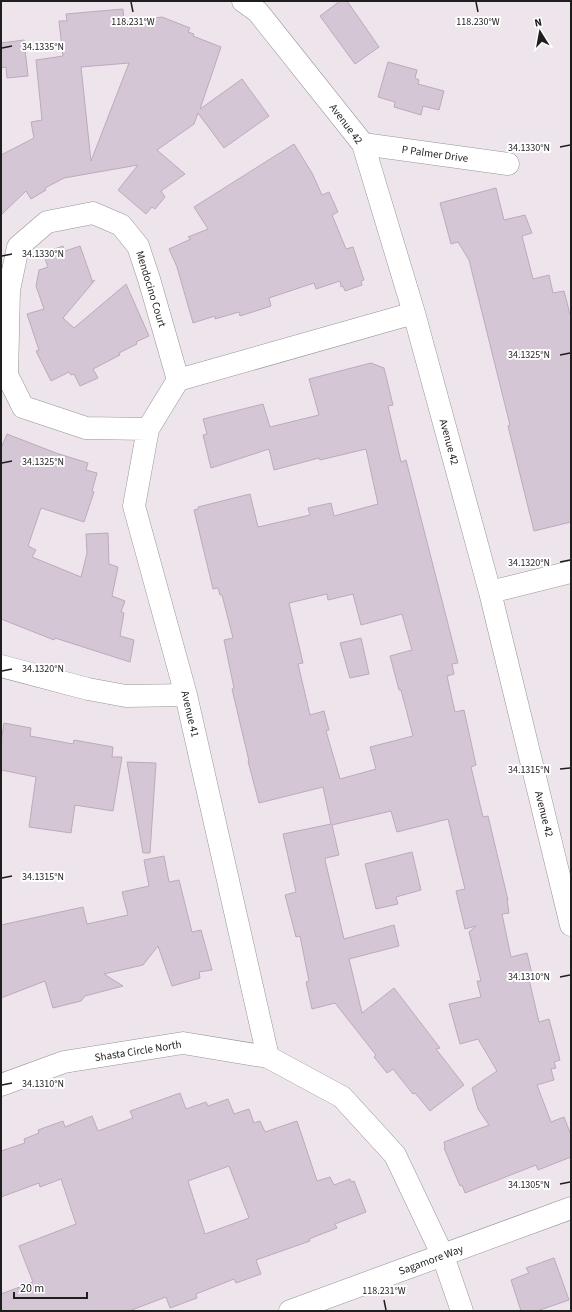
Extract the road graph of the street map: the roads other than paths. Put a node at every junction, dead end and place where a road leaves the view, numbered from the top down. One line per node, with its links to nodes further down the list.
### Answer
1 (243, 1): 2 (street, Avenue 42)
2 (363, 144): 3 (street, P Palmer Drive); 4 (street, Avenue 42)
3 (508, 164)
4 (414, 312): 5 (street); 8 (street, Avenue 42)
5 (178, 380): 6 (street, Avenue 41); 6 (street, Mendocino Court)
6 (148, 429): 10 (street, Avenue 41)
7 (571, 572): 8 (street)
8 (490, 592): 11 (street, Avenue 42)
9 (1, 666): 10 (street)
10 (186, 694): 12 (street, Avenue 41)
11 (571, 924)
12 (268, 1057): 13 (street, Shasta Circle North); 15 (street, Shasta Circle North)
13 (1, 1085)
14 (571, 1208): 15 (street, Sagamore Way)
15 (443, 1256): 16 (street, Sagamore Way); 17 (street, Shasta Circle North)
16 (290, 1311)
17 (462, 1311)

